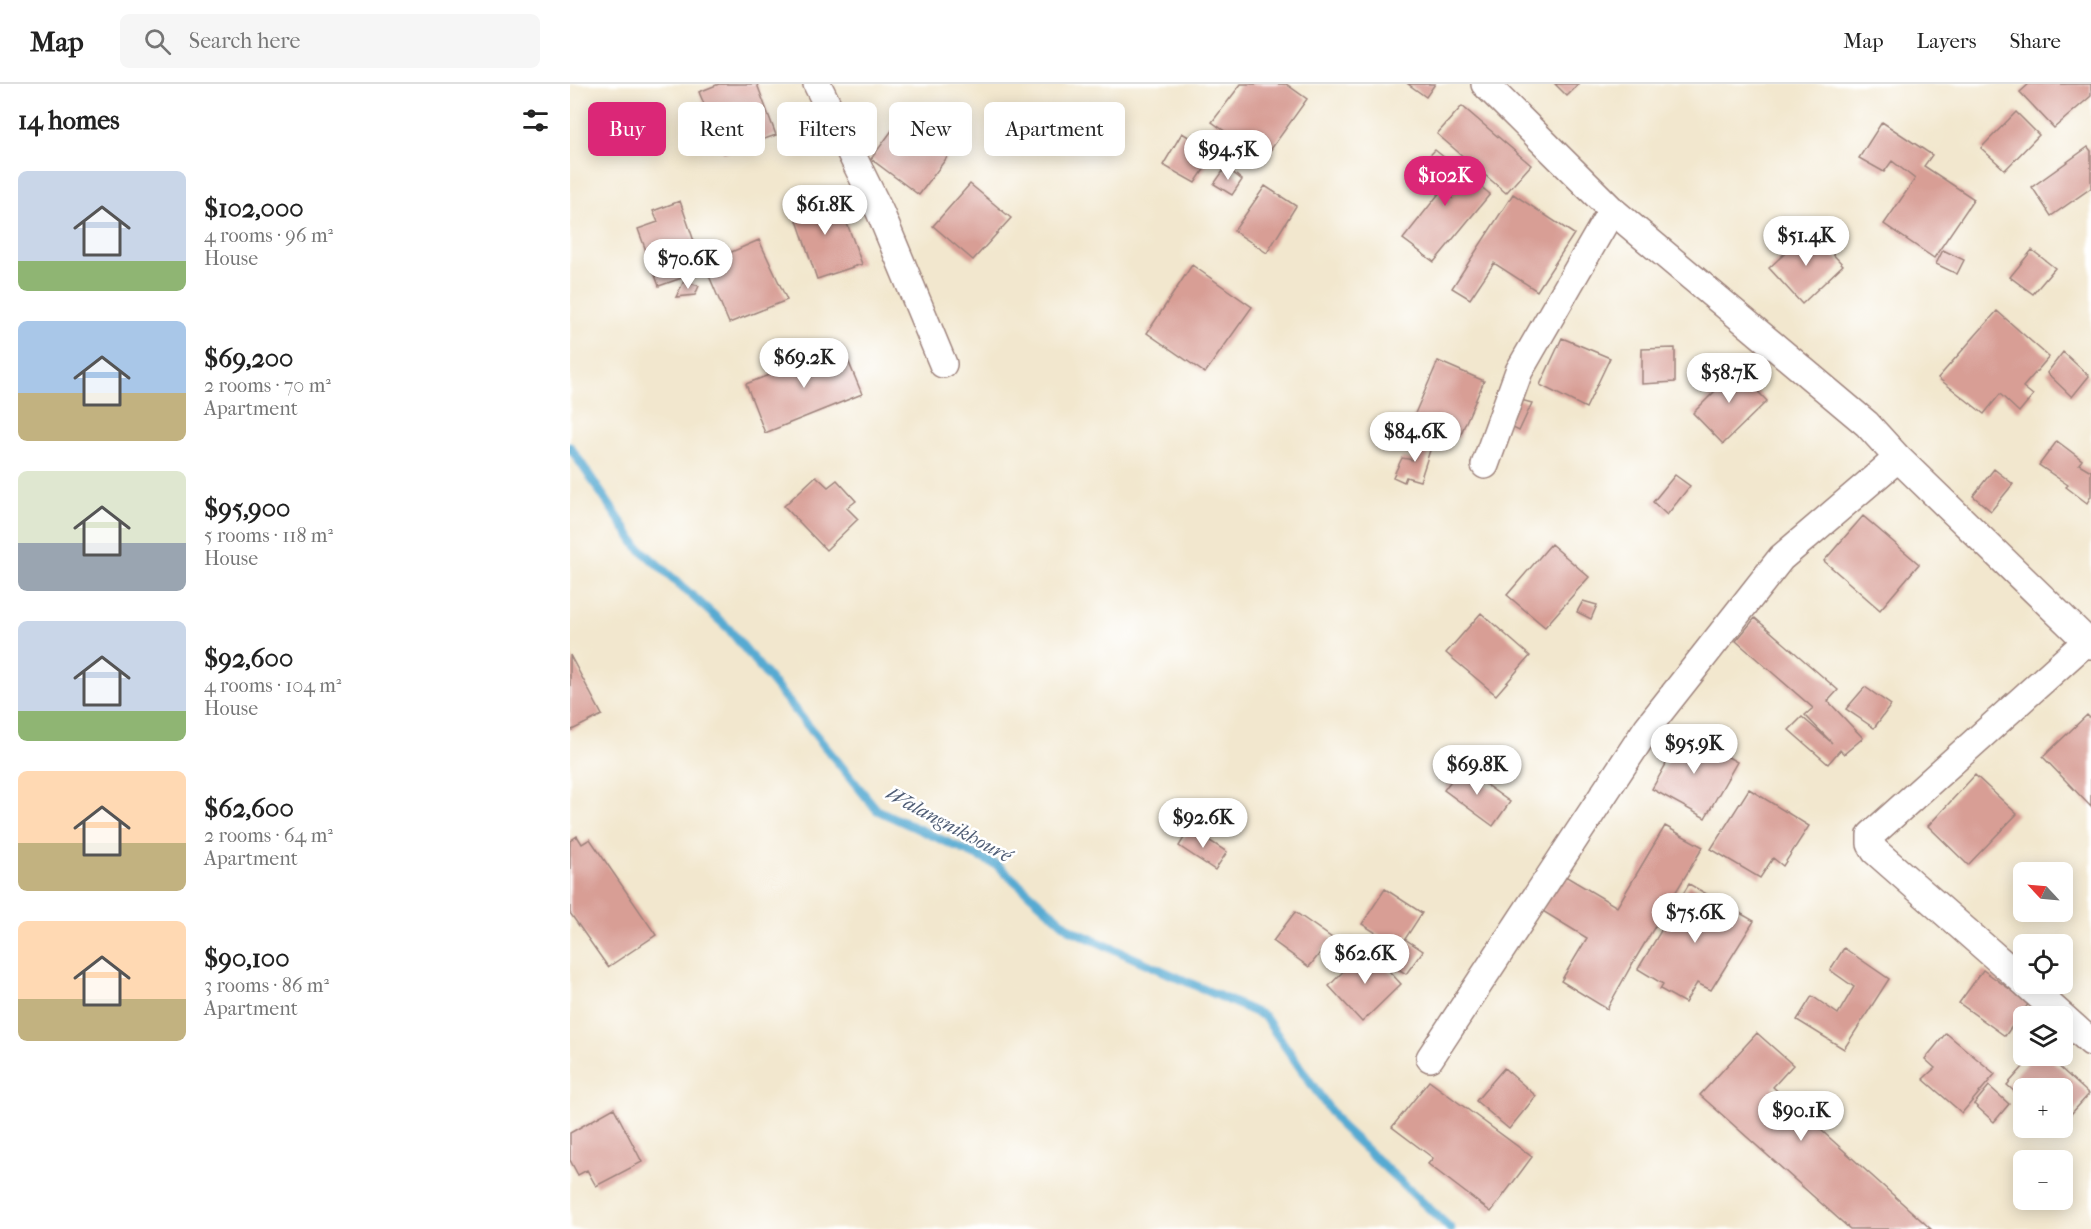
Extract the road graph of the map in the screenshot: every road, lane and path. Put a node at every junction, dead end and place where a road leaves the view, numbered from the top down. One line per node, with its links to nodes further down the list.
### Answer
1 (817, 84): 4 (street)
2 (1485, 84): 3 (street)
3 (1612, 210): 5 (street); 6 (street)
4 (943, 364)
5 (1898, 458): 7 (street); 11 (street)
6 (1485, 465)
7 (2089, 643): 8 (street)
8 (2013, 972)
9 (2037, 994): 10 (street)
10 (2091, 1042)
11 (1430, 1059)

